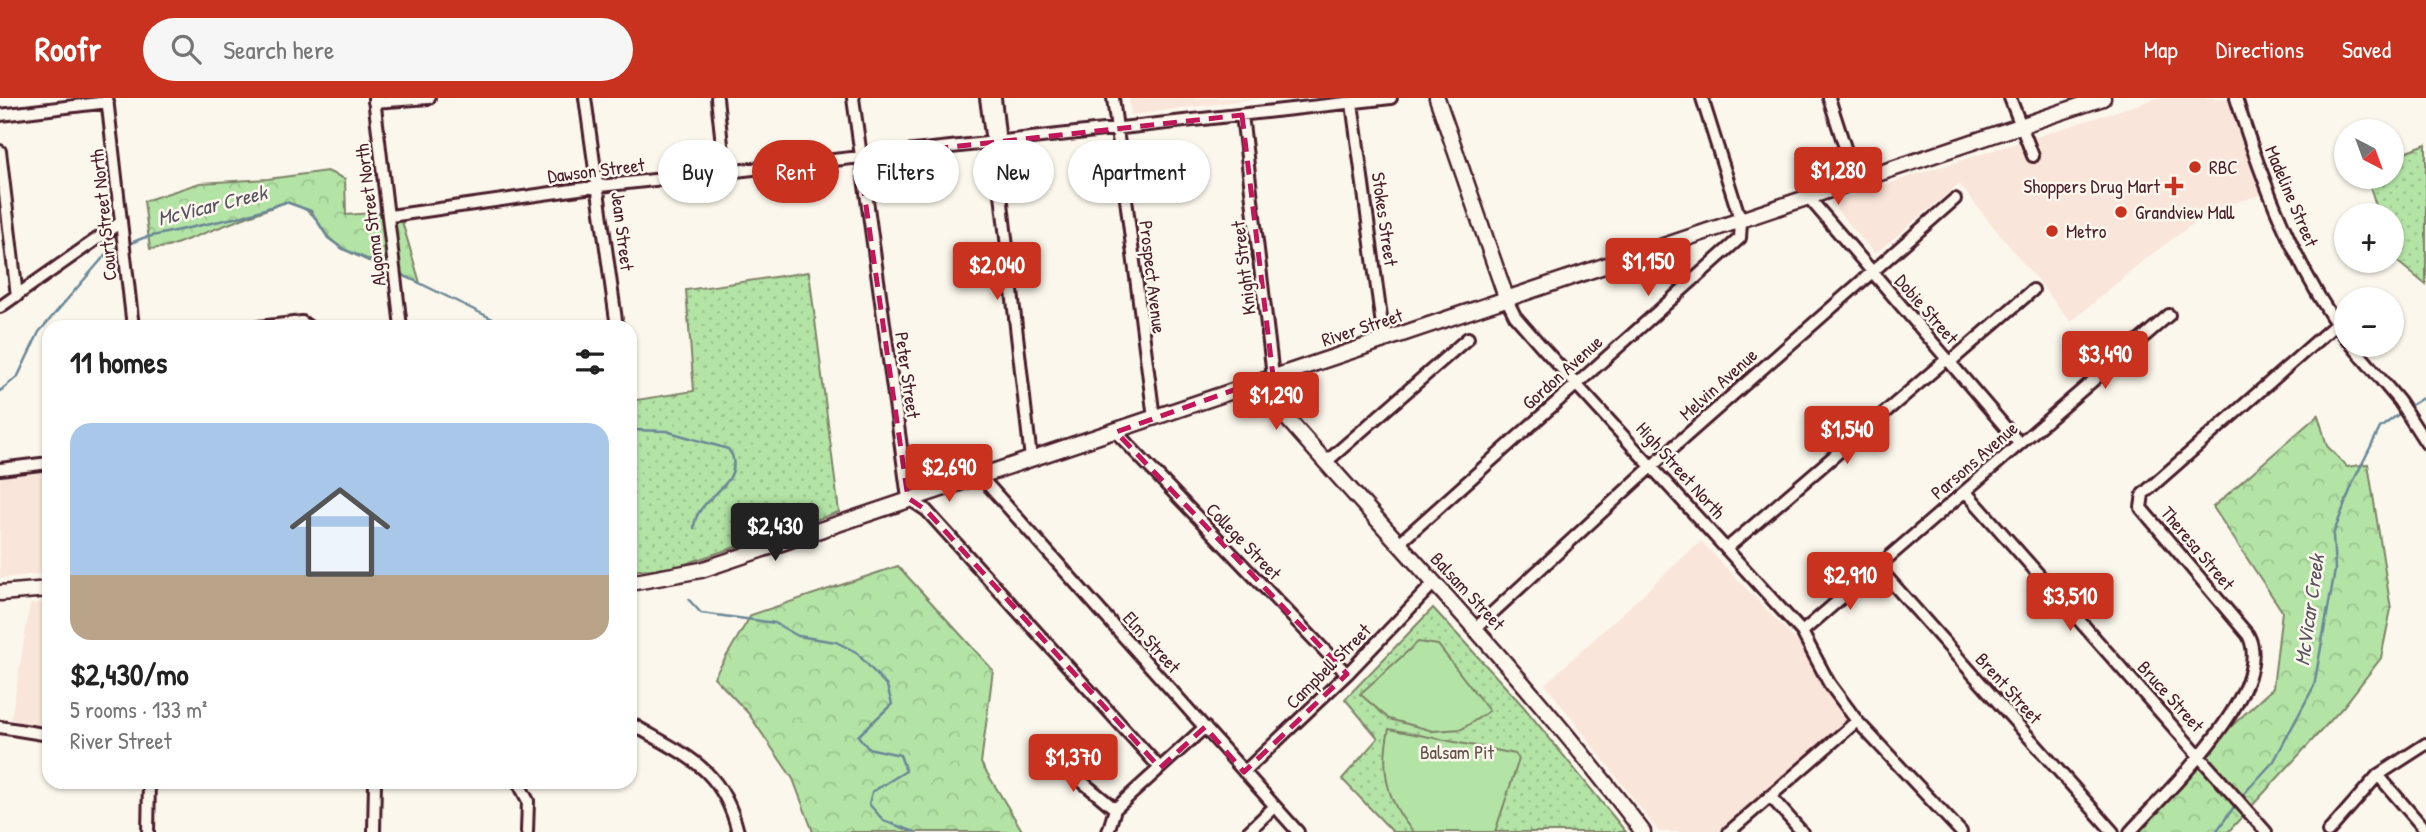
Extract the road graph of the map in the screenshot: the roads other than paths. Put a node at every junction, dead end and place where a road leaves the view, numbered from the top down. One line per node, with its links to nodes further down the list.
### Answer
1 (429, 98): 16 (street)
2 (585, 98): 33 (street, Jean Street)
3 (717, 98): 22 (street)
4 (853, 98): 23 (street, Peter Street)
5 (986, 98): 24 (street)
6 (995, 98): 25 (street)
7 (1113, 98): 21 (street, Prospect Avenue)
8 (1391, 98): 17 (street, Dawson Street)
9 (1437, 98): 44 (main road, High Street North)
10 (1702, 98): 40 (street)
11 (1829, 98): 32 (street)
12 (2010, 98): 20 (street)
13 (2104, 98): 20 (main road, River Street)
14 (2236, 98): 50 (street, Madeline Street)
15 (108, 100): 18 (street); 39 (street, Court Street North)
16 (374, 100): 38 (street, Algoma Street North)
17 (1352, 103): 19 (street, Dawson Street); 53 (street, Stokes Street)
18 (0, 115)
19 (1242, 115): 21 (street, Dawson Street); 56 (street, Knight Street)
20 (2020, 126): 28 (street); 32 (main road, River Street)
21 (1116, 127): 26 (street, Dawson Street); 58 (street, Prospect Avenue)
22 (722, 140)
23 (857, 140)
24 (994, 140)
25 (996, 140)
26 (1004, 140)
27 (0, 151): 43 (street)
28 (2033, 156)
29 (853, 158): 30 (street, Dawson Street)
30 (738, 171)
31 (658, 180): 33 (street, Dawson Street)
32 (1856, 182): 34 (main road, River Street)
33 (600, 186): 38 (street, Dawson Street); 49 (street, Jean Street)
34 (1809, 198): 40 (main road, River Street); 41 (street, Dobie Street)
35 (1955, 199): 41 (street, Melvin Avenue)
36 (866, 203): 69 (street, Peter Street)
37 (1002, 203): 62 (street)
38 (390, 216): 48 (street, Algoma Street North)
39 (121, 222): 43 (street); 47 (street, Court Street North)
40 (1741, 222): 44 (main road, River Street); 57 (street, Gordon Avenue)
41 (1871, 271): 55 (street, Dobie Street); 65 (street, Melvin Avenue)
42 (2033, 290): 55 (street)
43 (17, 296): 45 (street)
44 (1507, 300): 53 (main road, River Street); 57 (street, High Street North)
45 (0, 307)
46 (2169, 315): 60 (street, Parsons Avenue)
47 (132, 320)
48 (400, 320)
49 (616, 320)
50 (2334, 320)
51 (2334, 326): 86 (street, Theresa Street)
52 (1468, 338): 63 (street)
53 (1384, 340): 56 (main road, River Street)
54 (2362, 357): 61 (street)
55 (1949, 360): 60 (street, Dobie Street); 71 (street)
56 (1267, 379): 58 (main road, River Street); 63 (main road, Balsam Street)
57 (1574, 383): 65 (street, High Street North); 70 (street, Gordon Avenue)
58 (1154, 418): 59 (main road, River Street)
59 (1115, 432): 62 (main road, River Street); 79 (street, College Street)
60 (2020, 443): 68 (street, Parsons Avenue)
61 (2426, 443)
62 (1031, 459): 67 (main road, River Street)
63 (1325, 463): 70 (main road, Balsam Street)
64 (42, 464): 66 (street)
65 (1652, 466): 71 (street, High Street North); 77 (street, Melvin Avenue)
66 (0, 468)
67 (980, 476): 69 (main road, River Street); 83 (street, Elm Street)
68 (1965, 491): 72 (street, Parsons Avenue); 86 (street, Bruce Street)
69 (908, 498): 73 (main road, River Street); 88 (street)
70 (1398, 544): 74 (main road, Balsam Street)
71 (1726, 549): 78 (street, High Street North)
72 (1878, 567): 78 (street, Parsons Avenue); 109 (street, Brent Street)
73 (637, 582)
74 (1435, 582): 77 (main road, Balsam Street); 79 (street, Campbell Street)
75 (42, 590): 76 (main road)
76 (0, 593)
77 (1477, 627): 105 (main road, Balsam Street)
78 (1802, 632): 80 (street, High Street North)
79 (1346, 674): 89 (street, Campbell Street)
80 (1857, 721): 94 (street); 108 (street, High Street North)
81 (0, 727): 84 (street)
82 (637, 727): 101 (street)
83 (1205, 727): 88 (street); 89 (street, Elm Street)
84 (42, 735)
85 (2426, 744): 90 (street)
86 (2199, 754): 110 (street, Theresa Street); 111 (street, Bruce Street)
87 (1050, 755): 96 (street)
88 (1160, 768): 96 (street)
89 (1244, 772): 95 (street, Elm Street)
90 (2378, 775): 97 (street); 112 (street)
91 (149, 789): 98 (street)
92 (375, 789): 99 (street)
93 (522, 789): 100 (street)
94 (1770, 796): 106 (street); 107 (street)
95 (1275, 807): 103 (street); 104 (street, Elm Street)
96 (1115, 809): 102 (street)
97 (2426, 831)
98 (148, 832)
99 (374, 832)
100 (527, 832)
101 (738, 832)
102 (1108, 832)
103 (1248, 832)
104 (1298, 832)
105 (1643, 832)
106 (1730, 832)
107 (1802, 832)
108 (1961, 832)
109 (2113, 832)
110 (2130, 832)
111 (2266, 832)
112 (2328, 832)

